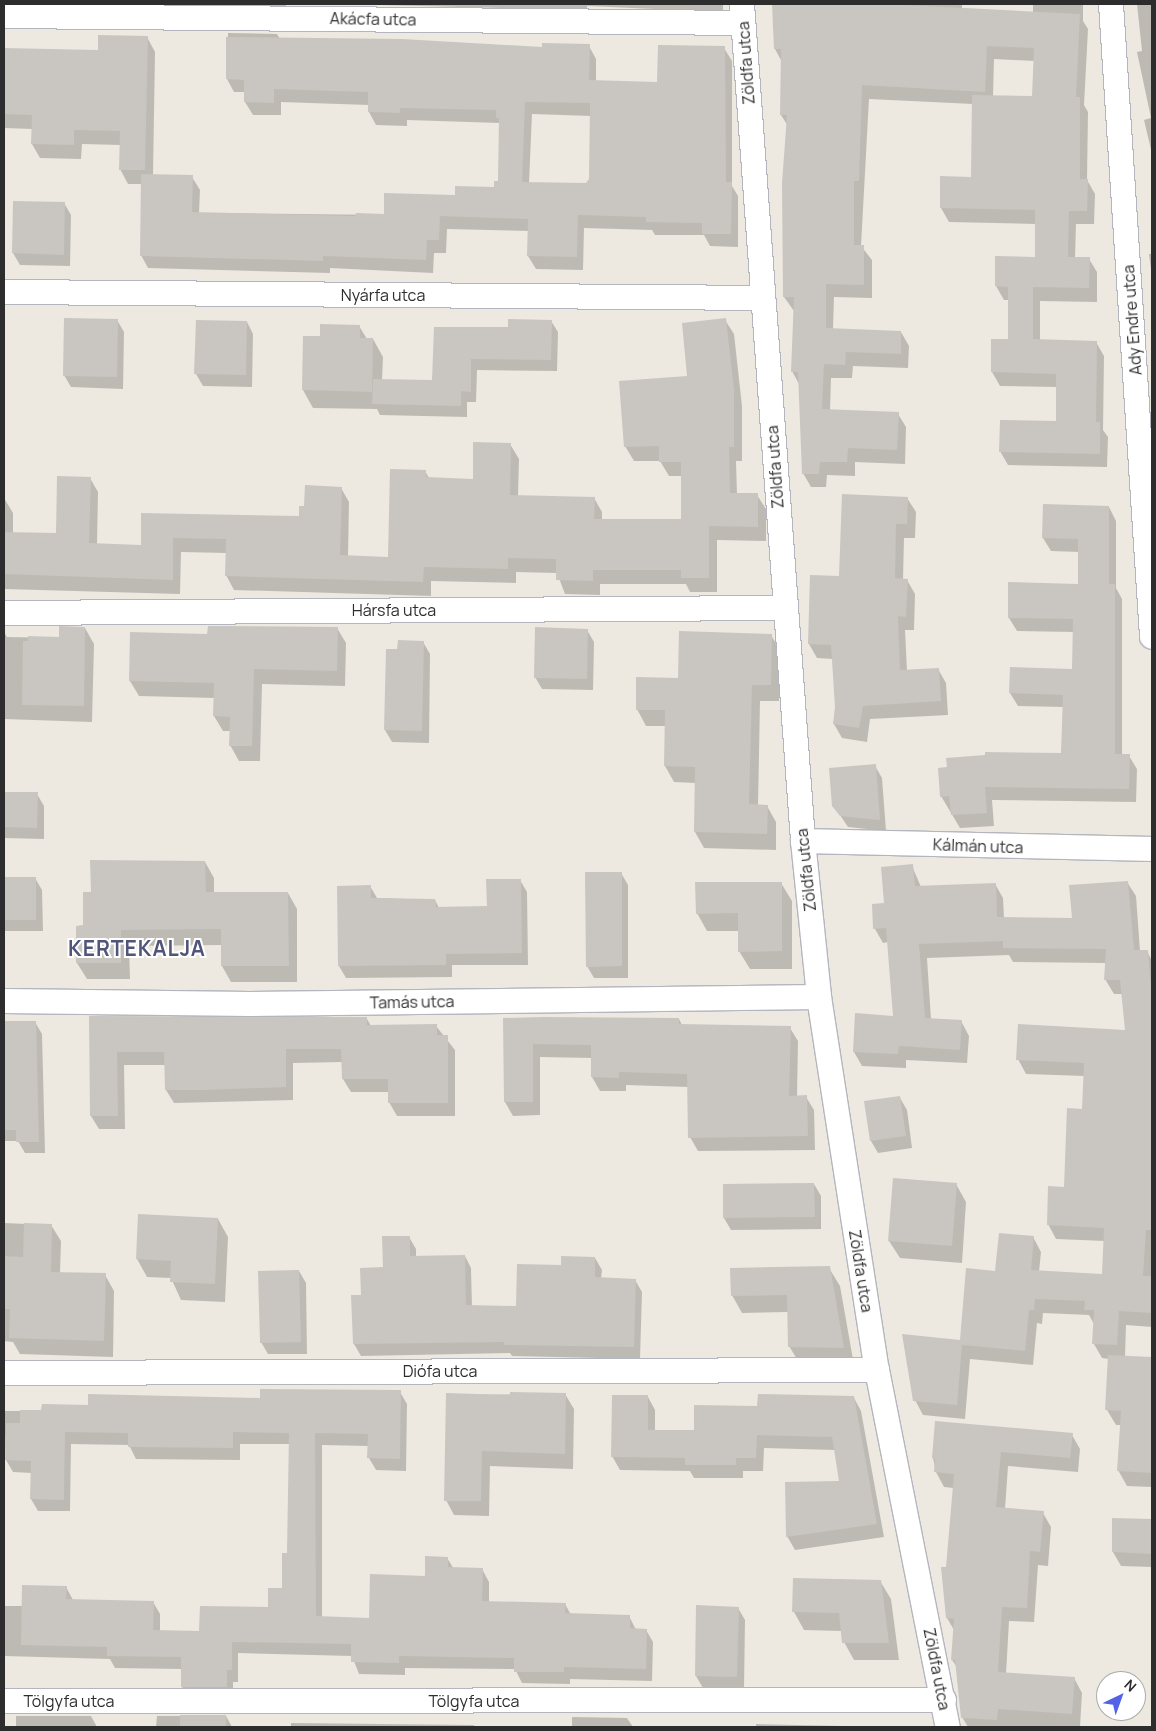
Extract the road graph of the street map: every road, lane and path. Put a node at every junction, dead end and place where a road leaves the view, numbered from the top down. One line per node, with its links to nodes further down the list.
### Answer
1 (1111, 4): 8 (street, Ady Endre utca)
2 (742, 13): 3 (street, Akácfa utca); 5 (street, Zöldfa utca)
3 (4, 16)
4 (4, 292): 5 (street, Nyárfa utca)
5 (763, 298): 6 (street, Zöldfa utca)
6 (785, 608): 7 (street, Hársfa utca); 9 (street, Zöldfa utca)
7 (4, 614)
8 (1152, 636)
9 (803, 841): 10 (street, Kálmán utca); 11 (street, Zöldfa utca)
10 (1152, 849)
11 (819, 997): 12 (street, Tamás utca); 13 (street, Zöldfa utca)
12 (4, 1001)
13 (876, 1370): 14 (street, Diófa utca); 15 (street, Zöldfa utca)
14 (4, 1373)
15 (944, 1700): 16 (street, Tölgyfa utca); 17 (street, Zöldfa utca)
16 (4, 1701)
17 (948, 1727)

